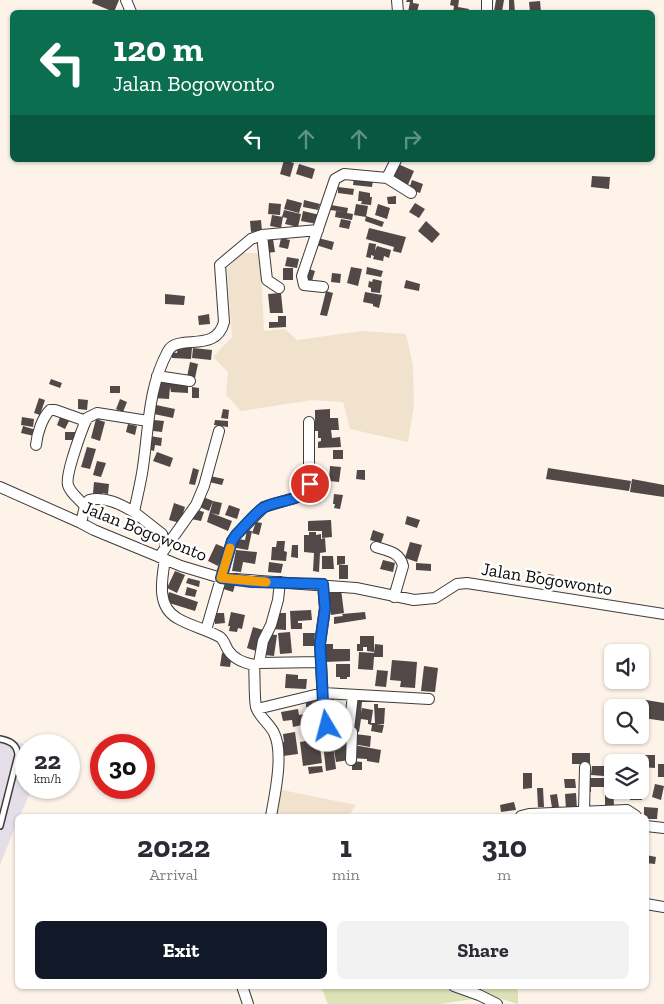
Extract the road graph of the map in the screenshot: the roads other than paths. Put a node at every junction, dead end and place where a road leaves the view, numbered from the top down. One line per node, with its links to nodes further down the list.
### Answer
1 (395, 162): 2 (street)
2 (387, 178): 3 (street); 4 (street)
3 (411, 193)
4 (318, 230): 5 (street); 6 (street)
5 (262, 235): 7 (street); 8 (street)
6 (324, 287)
7 (279, 288)
8 (157, 376): 9 (street); 10 (street)
9 (190, 381)
10 (148, 421): 11 (street); 17 (street)
11 (86, 422): 14 (street); 16 (street)
12 (309, 422): 22 (street)
13 (219, 432): 19 (street)
14 (36, 445)
15 (0, 487): 18 (street, Jalan Bogowonto)
16 (85, 506): 17 (street); 18 (street)
17 (134, 512): 19 (street)
18 (81, 523): 21 (street, Jalan Bogowonto)
19 (166, 546): 21 (street)
20 (376, 547): 25 (street)
21 (162, 558): 22 (street, Jalan Bogowonto); 27 (street)
22 (221, 578): 23 (street, Jalan Bogowonto); 27 (street)
23 (280, 582): 24 (street, Jalan Bogowonto); 29 (street)
24 (323, 584): 25 (street, Jalan Bogowonto); 28 (street)
25 (394, 597): 26 (street, Jalan Bogowonto)
26 (664, 614)
27 (206, 630): 29 (street)
28 (321, 662): 29 (street); 30 (street)
29 (257, 664): 33 (street)
30 (323, 693): 31 (street); 33 (street); 34 (street)
31 (352, 695): 32 (street); 34 (street)
32 (429, 699)
33 (256, 708): 39 (street)
34 (349, 730): 36 (street)
35 (0, 739): 42 (lane)
36 (351, 760)
37 (585, 768): 38 (street)
38 (584, 812): 40 (street); 41 (street)
39 (271, 814)
40 (529, 814)
41 (633, 814)
42 (0, 826)
43 (649, 826): 44 (street)
44 (664, 828)
45 (649, 904): 46 (street)
46 (664, 907)
47 (243, 989): 49 (street)
48 (463, 989): 50 (street)
49 (248, 1004)
50 (497, 1004)

